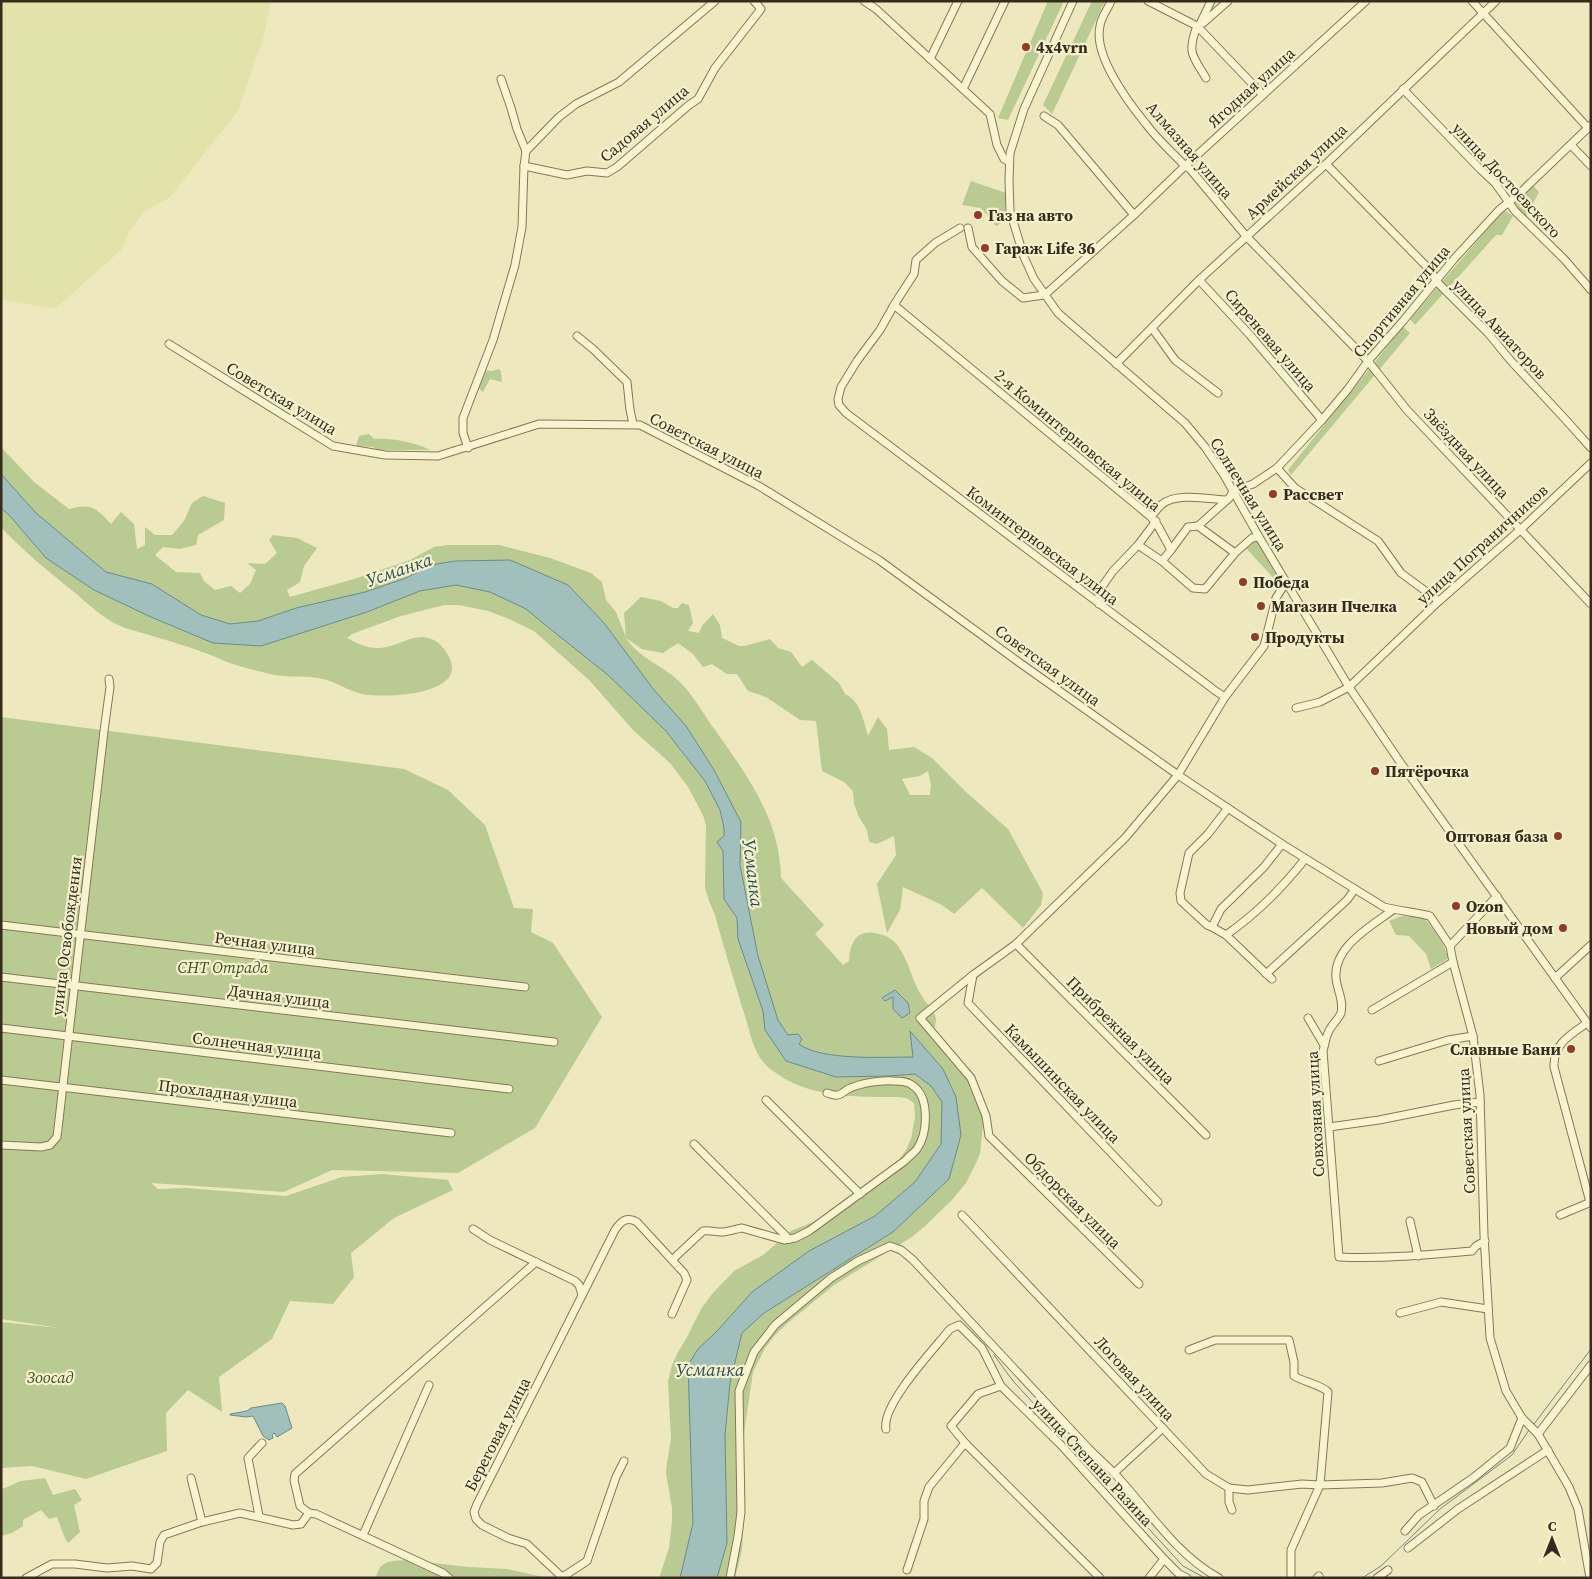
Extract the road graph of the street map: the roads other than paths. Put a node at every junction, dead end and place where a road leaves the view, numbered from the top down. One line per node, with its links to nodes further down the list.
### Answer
1 (715, 1): 25 (street)
2 (754, 1): 28 (street, Садовая улица)
3 (864, 1): 16 (street)
4 (958, 1): 16 (street)
5 (1005, 1): 19 (street)
6 (1073, 1): 26 (street, Солнечная улица)
7 (1111, 1): 29 (street, Алмазная улица)
8 (1148, 1): 15 (street)
9 (1211, 1): 15 (street)
10 (1228, 1): 15 (street)
11 (1366, 1): 21 (street, Ягодная улица)
12 (1472, 1): 14 (street)
13 (1496, 1): 14 (street, Армейская улица)
14 (1484, 14): 20 (street, Армейская улица); 23 (street)
15 (1199, 25): 17 (street); 21 (street)
16 (930, 59): 19 (street)
17 (1206, 78)
18 (501, 79): 25 (street)
19 (963, 89): 26 (street)
20 (1403, 89): 27 (street, Армейская улица); 31 (street, улица Достоевского)
21 (1263, 95): 29 (street, Ягодная улица)
22 (1044, 116): 32 (street)
23 (1589, 126): 24 (street, Спортивная улица)
24 (1571, 144): 30 (street); 31 (street, Спортивная улица)
25 (526, 151): 28 (street)
26 (1009, 162): 37 (street, Солнечная улица)
27 (1326, 164): 33 (street, Армейская улица); 35 (street, улица Авиаторов)
28 (524, 166): 47 (street)
29 (1185, 166): 32 (street, Ягодная улица); 33 (street, Алмазная улица)
30 (1591, 166)
31 (1508, 202): 35 (street, Спортивная улица); 36 (street, улица Достоевского)
32 (1134, 215): 37 (street, Ягодная улица)
33 (1246, 236): 34 (street, Армейская улица); 42 (street, Алмазная улица)
34 (1199, 280): 39 (street, Армейская улица); 45 (street, Сиреневая улица)
35 (1436, 281): 42 (street, Спортивная улица); 48 (street, улица Авиаторов)
36 (1591, 290)
37 (1044, 294): 38 (street); 43 (street, Солнечная улица)
38 (894, 305): 53 (street, 2-я Коминтерновская улица); 64 (street, Коминтерновская улица)
39 (1152, 328): 43 (street, Армейская улица); 44 (street)
40 (577, 336): 46 (street)
41 (168, 344): 47 (street, Советская улица)
42 (1368, 362): 45 (street, Спортивная улица); 55 (street, Звёздная улица)
43 (1116, 364): 51 (street, Солнечная улица)
44 (1218, 393)
45 (1322, 420): 50 (street, Спортивная улица)
46 (633, 424): 47 (street, Советская улица); 69 (street, Советская улица)
47 (468, 448)
48 (1591, 448)
49 (1591, 463): 55 (street, улица Пограничников)
50 (1277, 468): 51 (street, Спортивная улица); 63 (street)
51 (1233, 491): 52 (street); 56 (street, Солнечная улица)
52 (1226, 500): 53 (street); 54 (street)
53 (1153, 519): 57 (street); 58 (street, 2-я Коминтерновская улица)
54 (1198, 526): 58 (street); 59 (street)
55 (1520, 530): 62 (street, Звёздная улица); 63 (street, улица Пограничников)
56 (1259, 537): 59 (street); 61 (street, Солнечная улица)
57 (1138, 545): 60 (street); 64 (street)
58 (1171, 550): 60 (street)
59 (1235, 553): 60 (street)
60 (1162, 560)
61 (1286, 582): 66 (street, Солнечная улица); 67 (street)
62 (1589, 599)
63 (1439, 601): 66 (street, улица Пограничников)
64 (1099, 604): 67 (street, Коминтерновская улица)
65 (109, 679): 78 (street, улица Освобождения)
66 (1349, 687): 68 (street, улица Пограничников); 74 (street, Солнечная улица)
67 (1225, 697): 69 (street)
68 (1296, 708)
69 (1178, 774): 70 (street, Советская улица); 80 (street)
70 (1228, 808): 71 (street, Советская улица); 77 (street)
71 (1282, 844): 72 (street, Советская улица); 77 (street)
72 (1305, 859): 73 (street, Советская улица); 79 (street)
73 (1355, 889): 75 (street, Советская улица); 84 (street)
74 (1497, 896): 82 (street); 87 (street, Солнечная улица)
75 (1393, 910): 82 (street, Советская улица); 96 (street, Совхозная улица)
76 (1, 925): 78 (street, Речная улица)
77 (1212, 927): 79 (street)
78 (80, 935): 89 (street, улица Освобождения); 90 (street, Речная улица)
79 (1226, 935): 84 (street)
80 (1016, 944): 85 (street); 110 (street, Прибрежная улица)
81 (1591, 945): 87 (street)
82 (1450, 946): 83 (street, Советская улица)
83 (1453, 962): 91 (street); 98 (street, Советская улица)
84 (1266, 974): 88 (street)
85 (974, 975): 114 (street, Камышинская улица); 127 (street, Обдорская улица)
86 (1, 977): 89 (street, Дачная улица)
87 (1555, 978): 93 (street, Солнечная улица)
88 (1272, 979)
89 (74, 986): 97 (street, улица Освобождения); 99 (street, Дачная улица)
90 (525, 987)
91 (1372, 1010)
92 (1308, 1018): 95 (street)
93 (1589, 1026): 115 (street, Солнечная улица)
94 (1, 1028): 97 (street, Солнечная улица)
95 (1316, 1031): 96 (street); 100 (street)
96 (1329, 1031): 100 (street, Совхозная улица)
97 (68, 1036): 103 (street, улица Освобождения); 104 (street, Солнечная улица)
98 (1473, 1036): 101 (street); 107 (street, Советская улица)
99 (554, 1042)
100 (1324, 1045): 108 (street, Совхозная улица)
101 (1378, 1061)
102 (1, 1080): 103 (street, Прохладная улица)
103 (63, 1087): 109 (street, Прохладная улица); 111 (street, улица Освобождения)
104 (509, 1089)
105 (827, 1093): 113 (street)
106 (766, 1100): 113 (street)
107 (1480, 1102): 108 (street); 121 (street, Советская улица)
108 (1329, 1127): 124 (street, Совхозная улица)
109 (451, 1134)
110 (1206, 1135)
111 (1, 1144)
112 (694, 1144): 120 (street)
113 (860, 1194): 120 (street)
114 (1158, 1202)
115 (1591, 1202): 117 (street, Солнечная улица)
116 (962, 1215): 137 (street, Логовая улица)
117 (1560, 1215)
118 (1410, 1221): 124 (street)
119 (472, 1229): 126 (street)
120 (789, 1239): 125 (street)
121 (1485, 1241): 122 (street); 123 (street, Советская улица)
122 (1472, 1251): 123 (street); 124 (street)
123 (1485, 1255): 129 (street, Советская улица)
124 (1418, 1256)
125 (672, 1260): 128 (street); 131 (street)
126 (536, 1262): 128 (street); 150 (street)
127 (1139, 1284)
128 (582, 1295): 161 (street, Береговая улица)
129 (1488, 1309): 130 (street); 136 (street, Советская улица)
130 (1400, 1313)
131 (672, 1314)
132 (1189, 1350): 146 (street)
133 (1591, 1364): 139 (street)
134 (429, 1385): 154 (street)
135 (1001, 1386): 138 (street, улица Степана Разина); 141 (street); 157 (street, улица Степана Разина)
136 (1522, 1418): 139 (street, Советская улица); 148 (street)
137 (1163, 1428): 144 (street); 147 (street, Логовая улица)
138 (886, 1429)
139 (1538, 1434): 142 (street, Советская улица)
140 (262, 1443): 151 (street)
141 (965, 1443): 158 (street); 164 (street)
142 (1548, 1450): 155 (street, Советская улица); 156 (street)
143 (624, 1461): 161 (street, Береговая улица)
144 (1114, 1473): 163 (street); 167 (street)
145 (191, 1478): 152 (street)
146 (1320, 1485): 147 (street, Логовая улица); 148 (street, Логовая улица); 168 (street)
147 (1230, 1488): 149 (street)
148 (1434, 1506): 153 (street)
149 (1232, 1510)
150 (309, 1514): 151 (street); 154 (street)
151 (259, 1516): 152 (street)
152 (202, 1522): 162 (street)
153 (1405, 1531)
154 (363, 1535): 160 (street)
155 (1587, 1536): 170 (street, Советская улица)
156 (1408, 1548)
157 (1164, 1559): 165 (street); 166 (street, улица Степана Разина)
158 (907, 1570)
159 (1388, 1570): 169 (street)
160 (442, 1576)
161 (561, 1577)
162 (29, 1578)
163 (730, 1578)
164 (1100, 1578)
165 (1149, 1578)
166 (1187, 1578)
167 (1219, 1578)
168 (1290, 1578)
169 (1377, 1578)
170 (1590, 1578)

